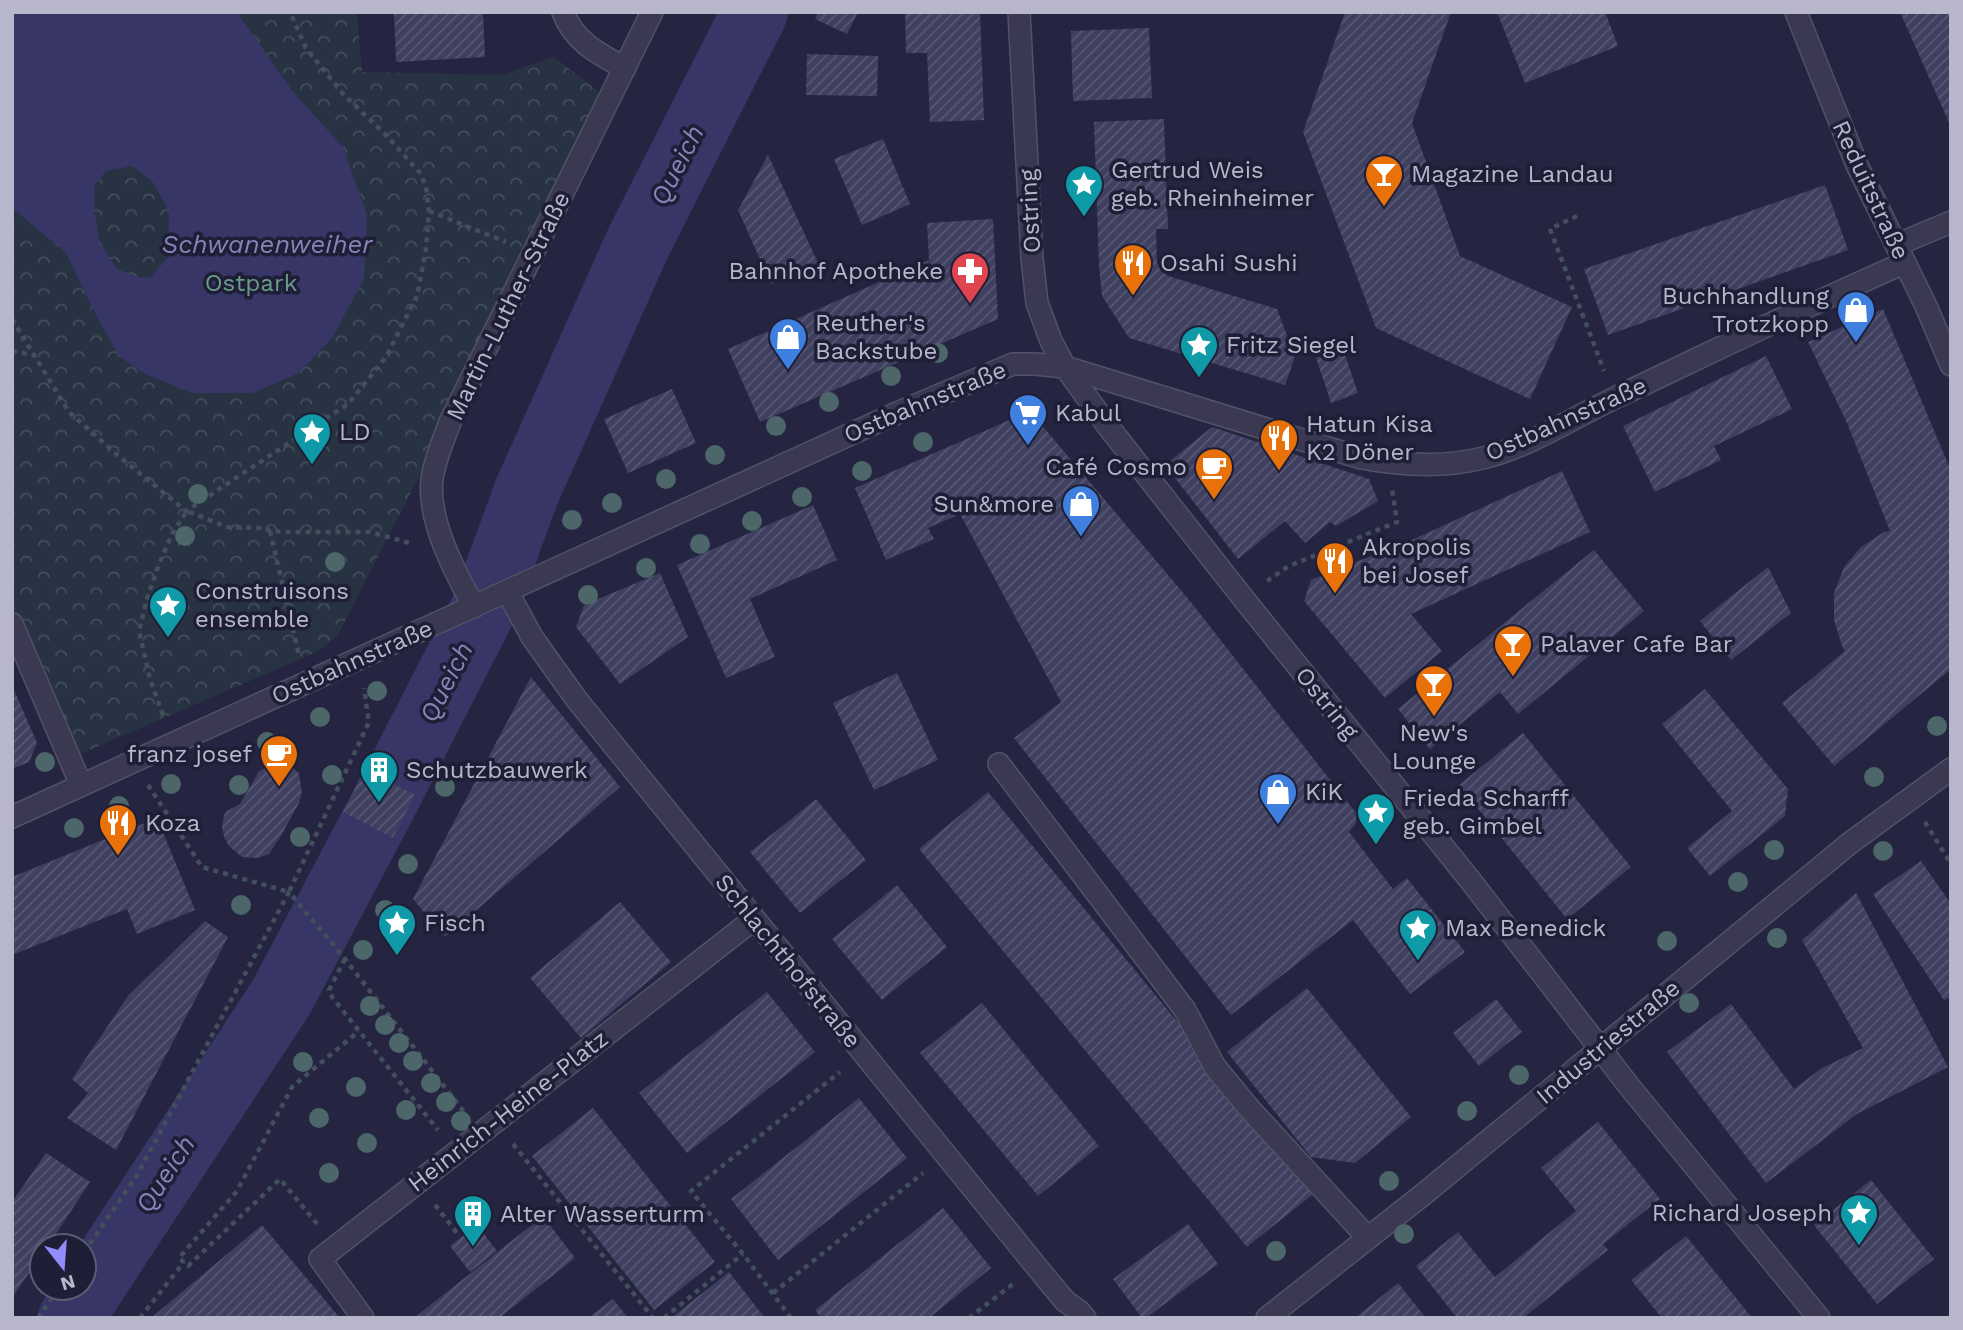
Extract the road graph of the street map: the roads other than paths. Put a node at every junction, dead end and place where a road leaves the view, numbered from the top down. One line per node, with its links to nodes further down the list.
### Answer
1 (563, 12): 5 (street)
2 (652, 12): 5 (street, Martin-Luther-Straße)
3 (1018, 12): 9 (street, Ostring)
4 (1796, 12): 7 (street, Reduitstraße)
5 (625, 68): 11 (street, Martin-Luther-Straße)
6 (1951, 222): 7 (street, Ostbahnstraße)
7 (1900, 254): 8 (street, Reduitstraße); 9 (street, Ostbahnstraße)
8 (1951, 365)
9 (1065, 367): 10 (street, Ostbahnstraße); 18 (street, Ostring)
10 (507, 592): 11 (street, Ostbahnstraße); 17 (street, Schlachthofstraße)
11 (474, 607): 15 (street, Ostbahnstraße)
12 (12, 624): 15 (street)
13 (999, 764): 19 (street)
14 (1951, 769): 18 (street, Industriestraße)
15 (82, 785): 16 (street, Ostbahnstraße)
16 (12, 817)
17 (754, 919): 20 (street, Heinrich-Heine-Platz); 21 (street, Schlachthofstraße)
18 (1600, 1048): 19 (street, Industriestraße); 23 (street, Ostring)
19 (1368, 1238): 22 (street, Industriestraße)
20 (363, 1318)
21 (1085, 1318)
22 (1267, 1318)
23 (1819, 1318)

